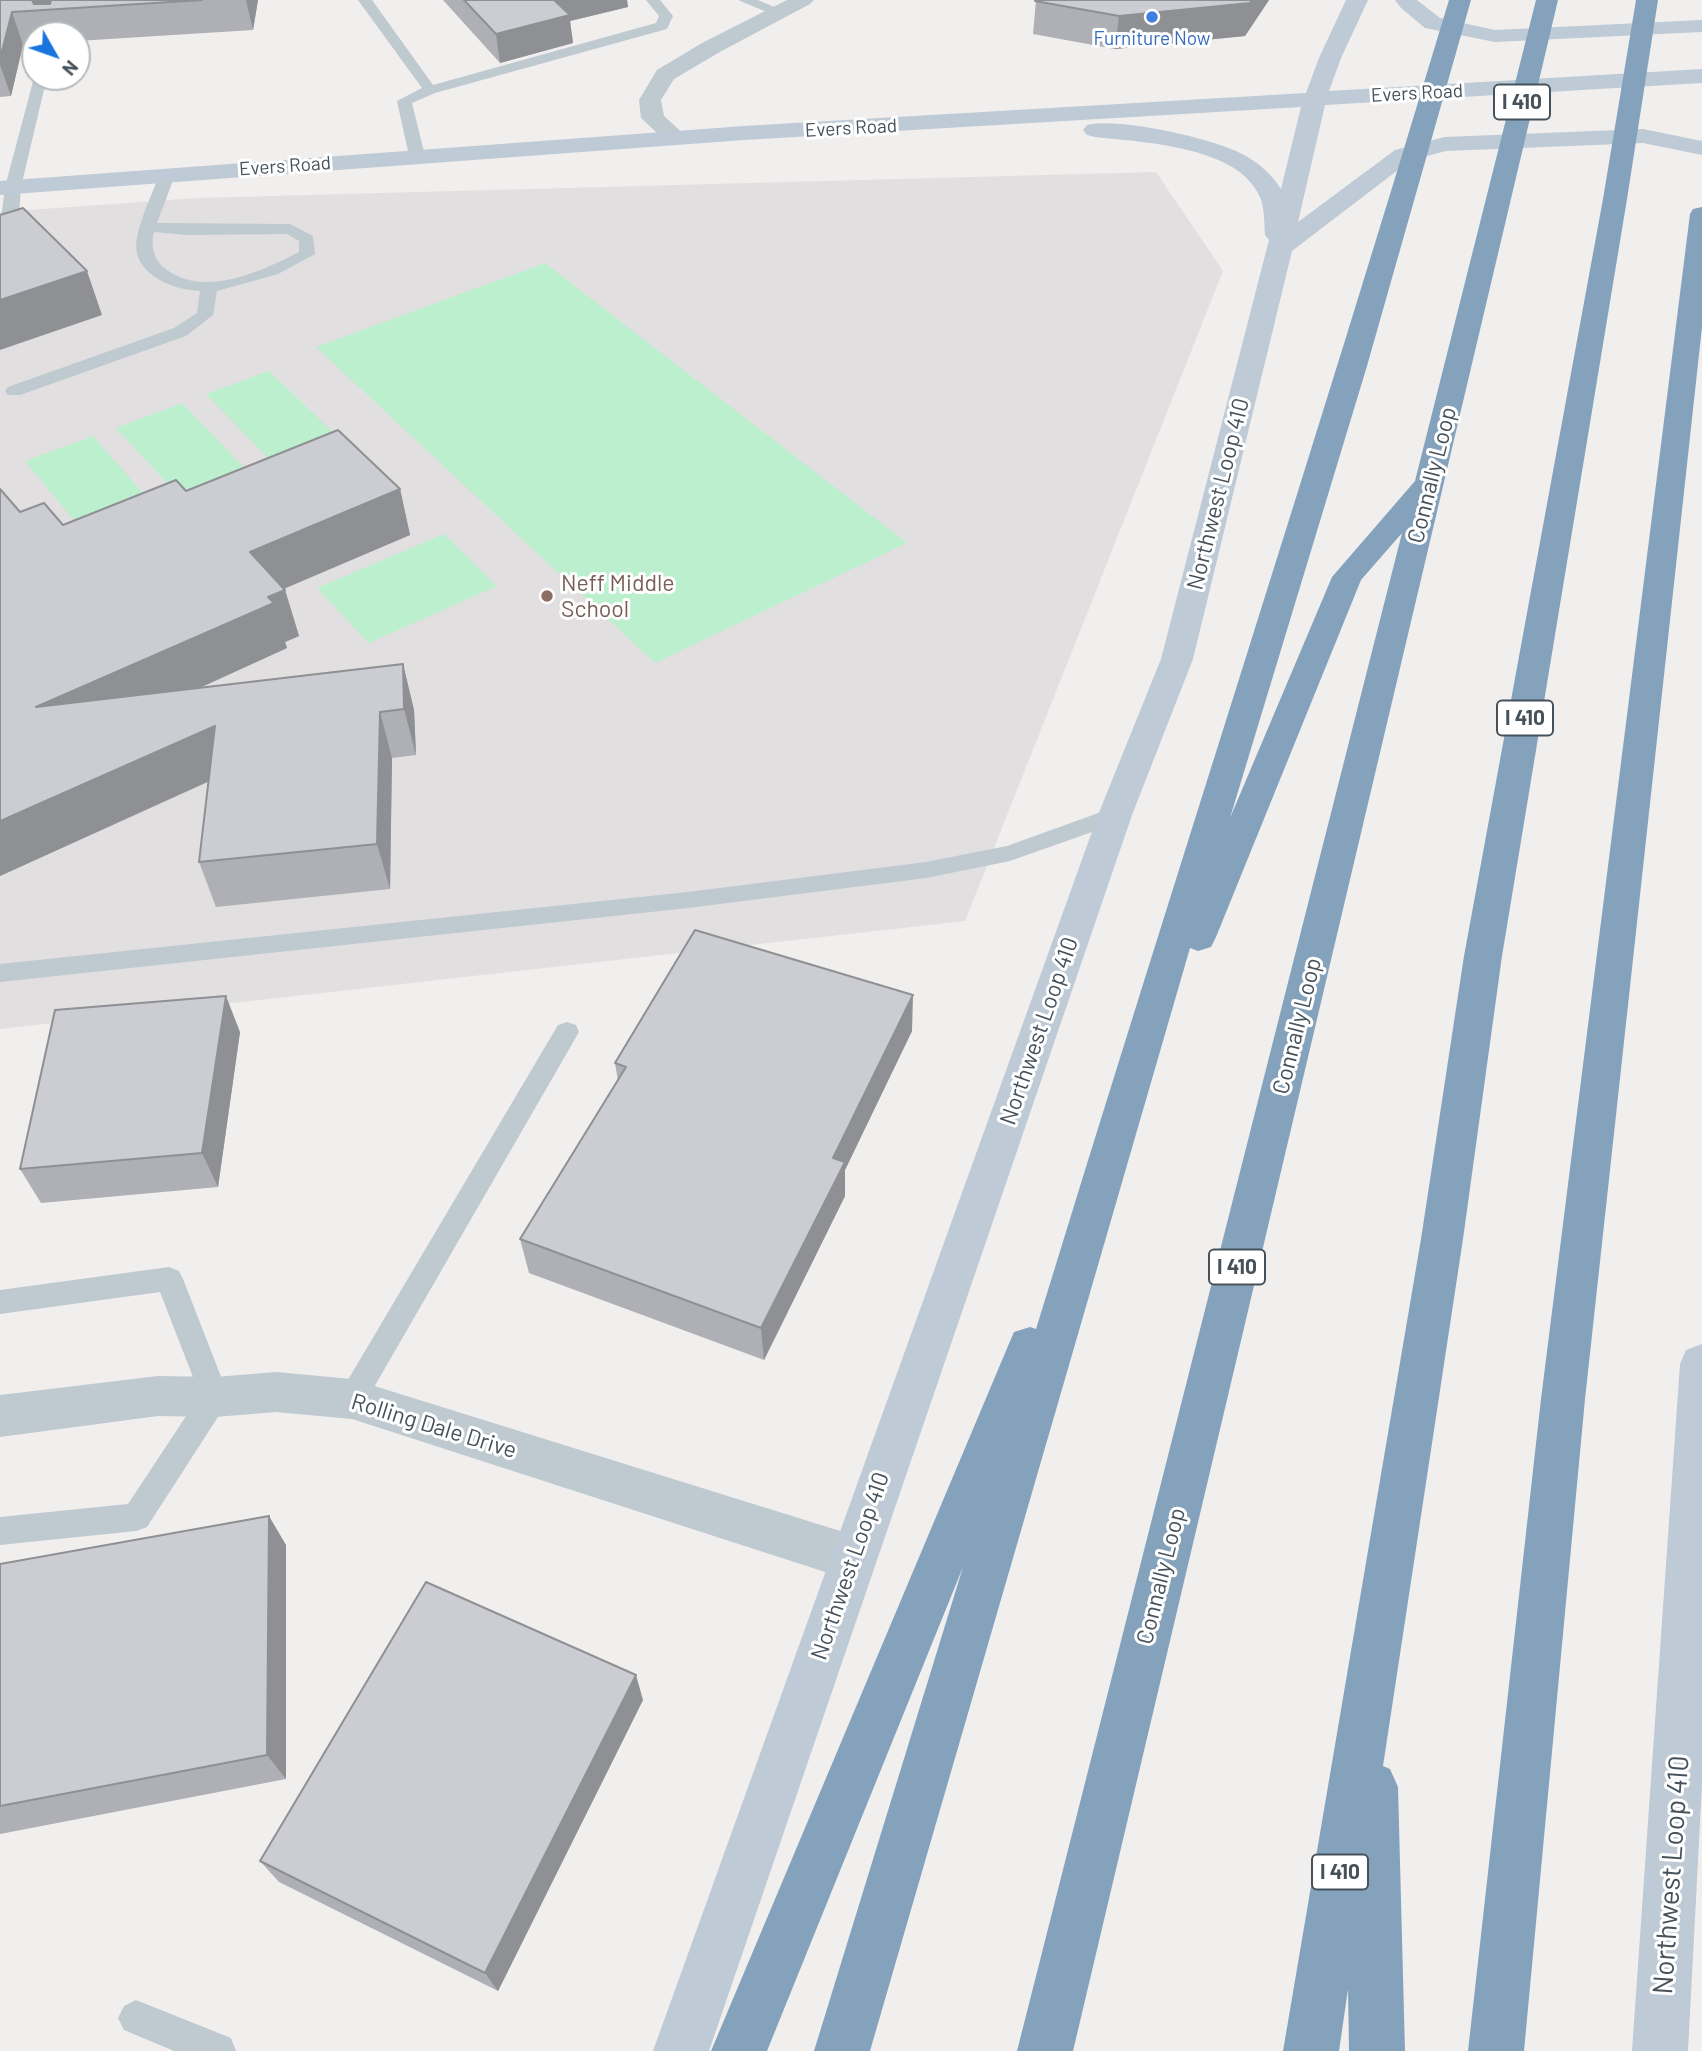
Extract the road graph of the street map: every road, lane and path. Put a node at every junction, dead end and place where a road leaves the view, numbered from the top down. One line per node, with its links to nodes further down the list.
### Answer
1 (365, 0): 13 (lane)
2 (653, 0): 13 (lane)
3 (745, 0): 10 (lane)
4 (803, 0): 10 (street)
5 (1357, 0): 15 (main road, Northwest Loop 410)
6 (1406, 0): 11 (main road)
7 (1460, 0): 45 (highway)
8 (1548, 0): 28 (highway, Connally Loop / I 410)
9 (1647, 0): 39 (highway, I 410)
10 (779, 12): 17 (street)
11 (1702, 26)
12 (1702, 76): 15 (main road, Evers Road)
13 (430, 90): 19 (lane)
14 (36, 91): 21 (lane)
15 (1315, 99): 16 (main road, Evers Road); 25 (main road, Northwest Loop 410)
16 (1015, 119): 17 (main road, Evers Road); 25 (main road)
17 (676, 138): 19 (main road, Evers Road)
18 (1702, 148): 25 (main road)
19 (417, 156): 20 (main road, Evers Road)
20 (167, 175): 21 (main road, Evers Road); 24 (lane)
21 (6, 187): 23 (lane)
22 (1702, 214): 49 (highway)
23 (0, 222)
24 (150, 227): 26 (lane); 26 (lane)
25 (1280, 248): 29 (main road, Northwest Loop 410)
26 (209, 288): 27 (lane)
27 (14, 391)
28 (1430, 482): 44 (highway); 46 (highway, Connally Loop / I 410)
29 (1115, 815): 30 (lane); 38 (main road, Northwest Loop 410)
30 (0, 973)
31 (567, 1032): 35 (lane)
32 (0, 1302): 34 (lane)
33 (1702, 1364): 40 (main road, Northwest Loop 410)
34 (215, 1397): 35 (street, Rolling Dale Drive); 36 (street, Rolling Dale Drive); 37 (lane)
35 (352, 1399): 38 (street, Rolling Dale Drive)
36 (0, 1416)
37 (0, 1531)
38 (853, 1558): 43 (main road, Northwest Loop 410)
39 (1370, 1693): 47 (highway, I 410); 48 (highway)
40 (1689, 1807): 50 (main road, Northwest Loop 410)
41 (136, 2018): 42 (lane)
42 (218, 2051)
43 (681, 2051)
44 (739, 2051)
45 (842, 2051)
46 (1045, 2051)
47 (1311, 2051)
48 (1377, 2051)
49 (1496, 2051)
50 (1660, 2051)

